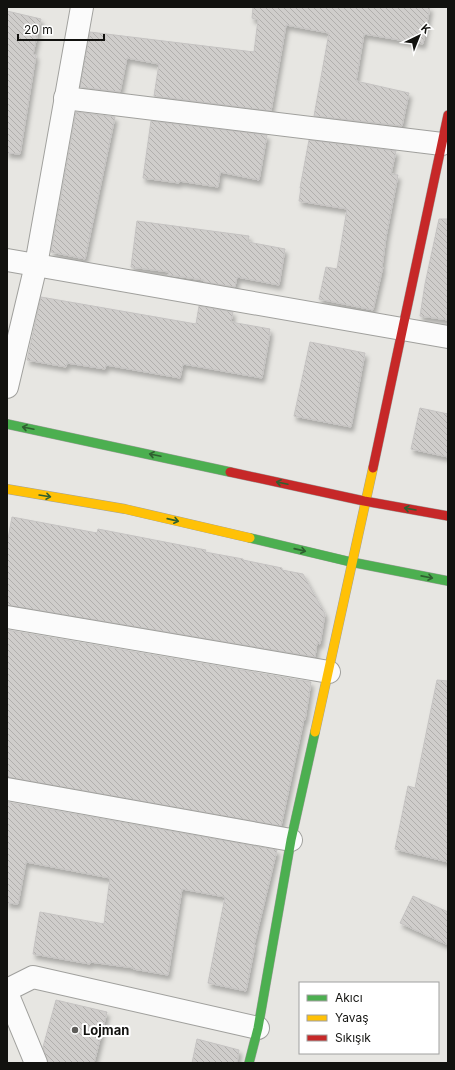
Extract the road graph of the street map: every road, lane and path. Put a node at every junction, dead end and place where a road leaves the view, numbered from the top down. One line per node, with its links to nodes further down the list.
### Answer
1 (82, 7): 2 (street)
2 (66, 98): 4 (street); 6 (street)
3 (448, 115): 4 (street)
4 (442, 144): 7 (street)
5 (7, 260): 6 (street)
6 (36, 265): 7 (street); 9 (street)
7 (402, 330): 8 (street); 12 (street)
8 (448, 337)
9 (7, 387)
10 (7, 424): 12 (street, one-way to 10)
11 (7, 489): 14 (street, one-way to 14)
12 (364, 501): 13 (street, one-way to 12); 14 (street)
13 (448, 516)
14 (351, 562): 15 (street, one-way to 15); 17 (street)
15 (448, 581)
16 (7, 617): 17 (street)
17 (329, 672): 19 (street)
18 (7, 789): 19 (street)
19 (291, 840): 22 (street)
20 (7, 990): 22 (street)
21 (7, 993): 23 (street)
22 (258, 1028): 24 (street)
23 (36, 1063)
24 (249, 1063)

